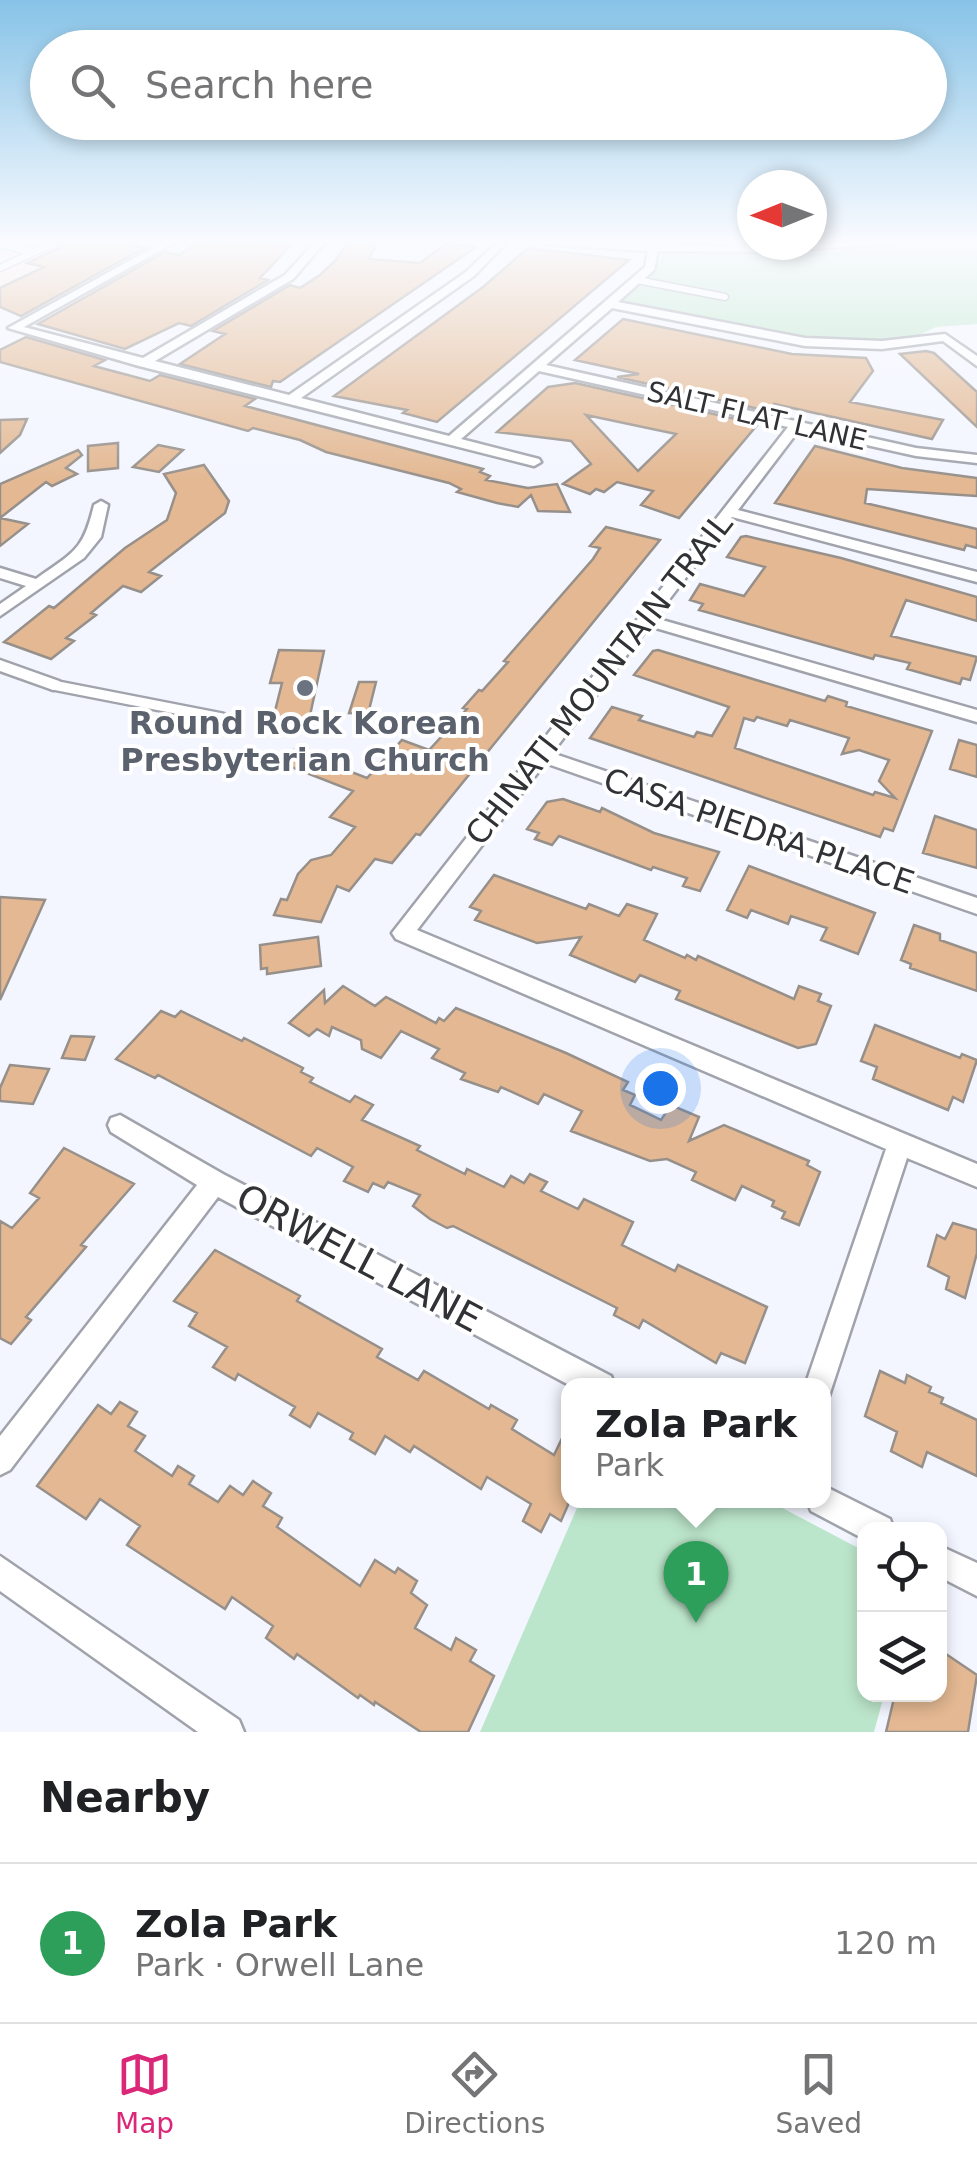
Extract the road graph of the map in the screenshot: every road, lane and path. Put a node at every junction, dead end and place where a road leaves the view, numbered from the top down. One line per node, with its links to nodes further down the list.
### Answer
1 (25, 322): 6 (street)
2 (211, 322): 6 (street)
3 (402, 322): 9 (street)
4 (590, 322): 8 (street)
5 (702, 322): 7 (street)
6 (142, 362): 9 (street)
7 (977, 362)
8 (537, 367): 10 (street, SALT FLAT LANE); 11 (street)
9 (292, 400): 11 (street)
10 (796, 425): 12 (street, SALT FLAT LANE); 15 (street, CHINATI MOUNTAIN TRAIL)
11 (452, 441): 13 (street)
12 (977, 459)
13 (534, 462)
14 (101, 505): 18 (street)
15 (728, 512): 17 (street); 20 (street, CHINATI MOUNTAIN TRAIL)
16 (0, 573): 18 (street)
17 (977, 577)
18 (37, 584): 19 (street)
19 (0, 611)
20 (645, 620): 23 (street); 25 (street, CHINATI MOUNTAIN TRAIL)
21 (0, 665): 22 (street)
22 (53, 686): 24 (lane)
23 (977, 716)
24 (222, 718)
25 (540, 756): 26 (street, CASA PIEDRA PLACE); 28 (street, CHINATI MOUNTAIN TRAIL)
26 (977, 906)
27 (120, 1126): 30 (street, ORWELL LANE)
28 (900, 1143): 29 (street); 32 (street)
29 (977, 1176)
30 (214, 1182): 31 (street, ORWELL LANE); 33 (street)
31 (586, 1378)
32 (822, 1378)
33 (0, 1460)
34 (831, 1505): 35 (street)
35 (863, 1522)
36 (947, 1564): 38 (street)
37 (0, 1572): 39 (street)
38 (977, 1580)
39 (228, 1732)

